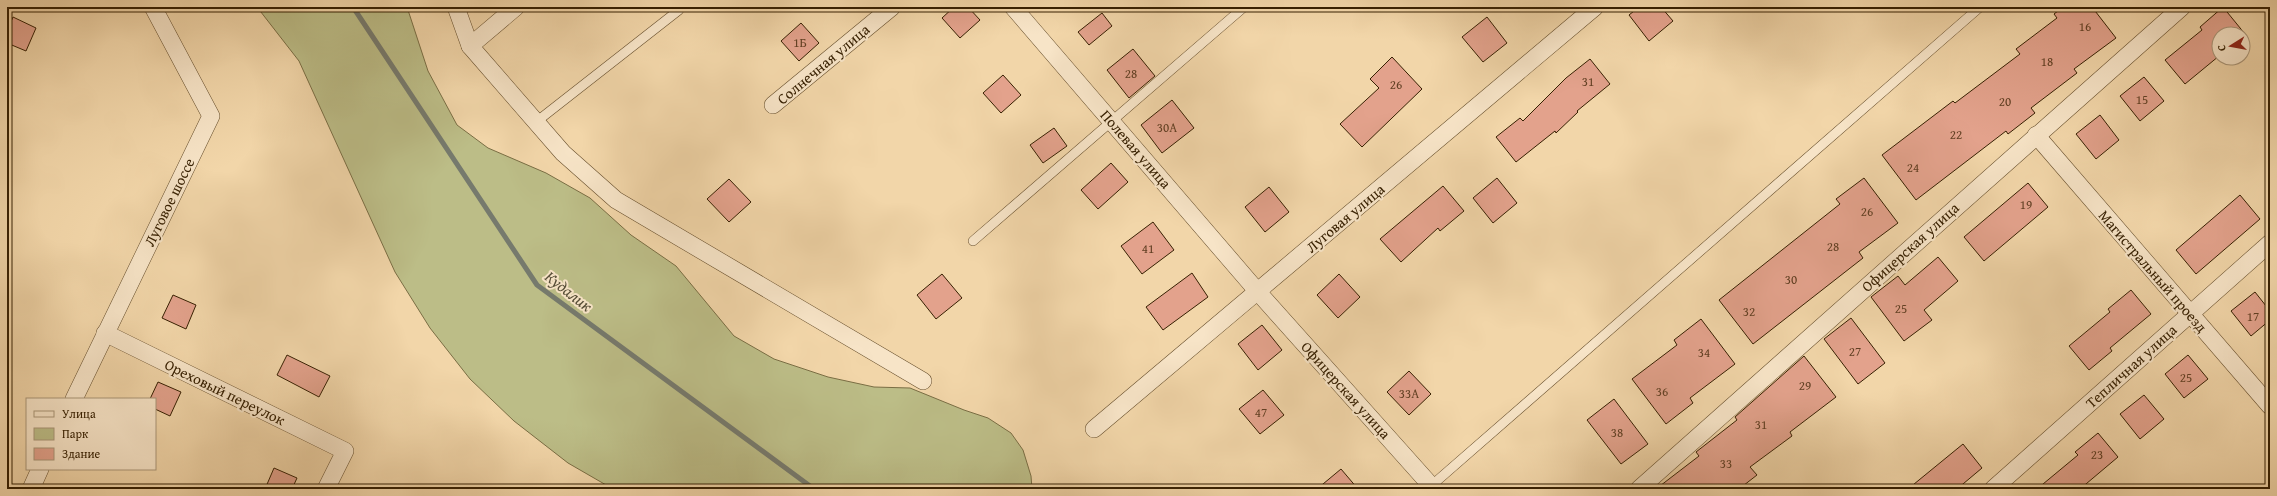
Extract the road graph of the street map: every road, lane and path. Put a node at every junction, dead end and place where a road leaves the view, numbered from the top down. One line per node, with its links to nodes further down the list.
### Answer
1 (153, 7): 20 (street, Луговое шоссе)
2 (456, 7): 11 (street)
3 (516, 7): 11 (street)
4 (892, 7): 12 (street, Солнечная улица)
5 (1014, 7): 13 (street, Полевая улица)
6 (1244, 7): 13 (lane)
7 (1595, 7): 18 (street, Луговая улица)
8 (1980, 7): 26 (lane)
9 (2182, 7): 15 (street, Офицерская улица)
10 (678, 10): 14 (lane)
11 (470, 46): 14 (street)
12 (773, 105)
13 (1111, 121): 16 (lane); 18 (street, Полевая улица)
14 (536, 122): 21 (street)
15 (2036, 135): 19 (street, Магистральный проезд); 29 (street, Офицерская улица)
16 (973, 241)
17 (2270, 243): 19 (street, Тепличная улица)
18 (1258, 292): 24 (street, Луговая улица); 26 (street, Офицерская улица)
19 (2190, 314): 23 (street, Магистральный проезд); 30 (street, Тепличная улица)
20 (105, 333): 22 (street, Луговое шоссе); 28 (street, Ореховый переулок)
21 (923, 381)
22 (74, 398)
23 (2270, 406)
24 (1094, 429)
25 (40, 470): 27 (street)
26 (1433, 487)
27 (31, 489)
28 (326, 489)
29 (1639, 489)
30 (1993, 489)

